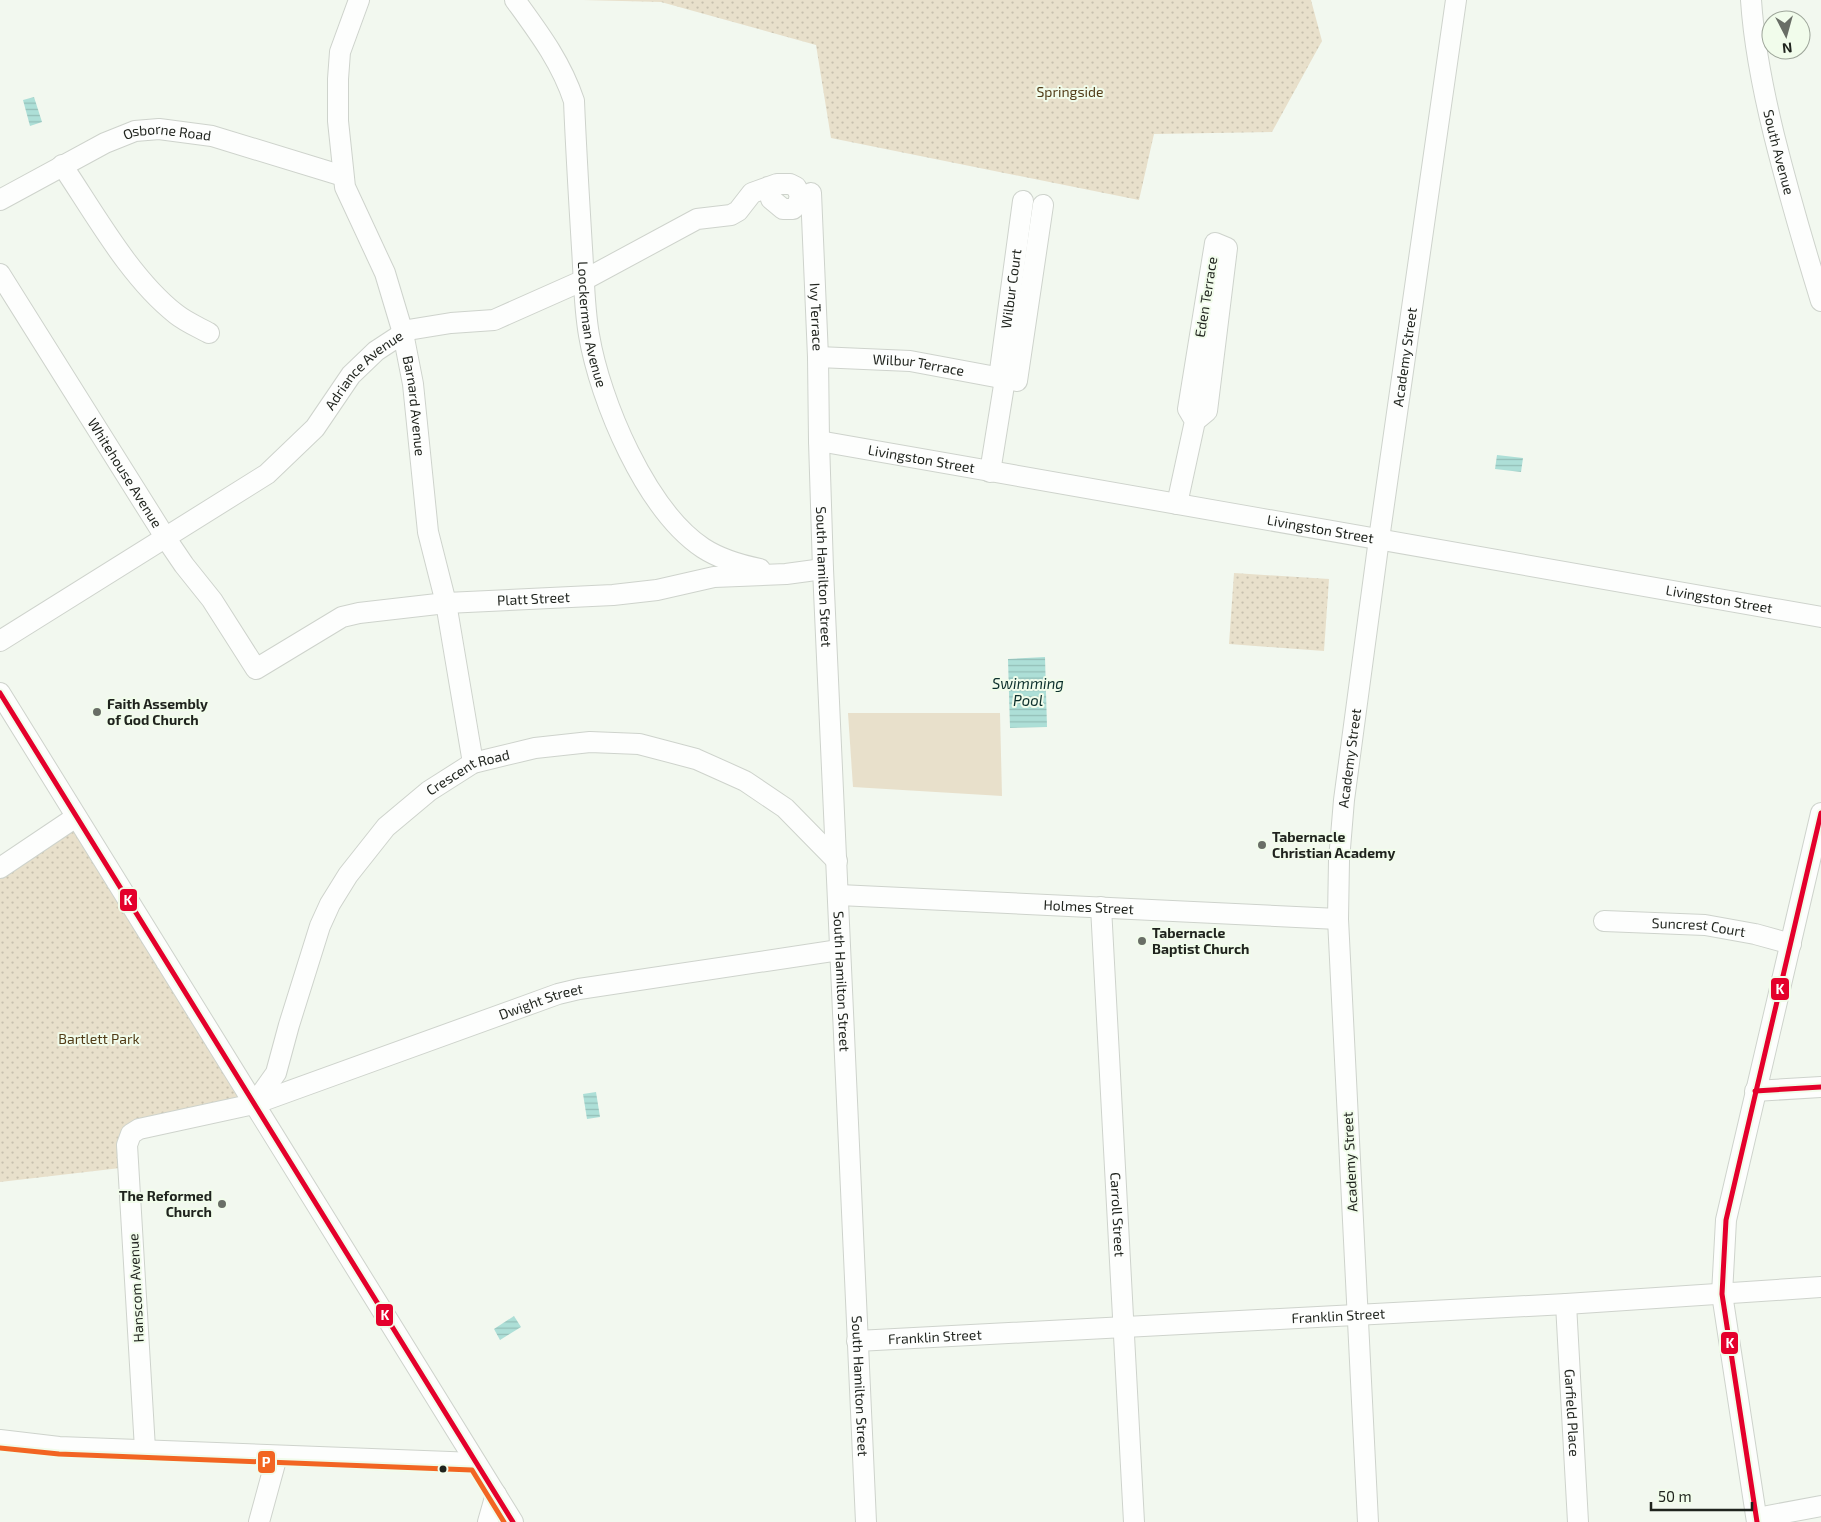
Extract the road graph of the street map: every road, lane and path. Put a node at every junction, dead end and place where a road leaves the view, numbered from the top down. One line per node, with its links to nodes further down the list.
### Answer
1 (359, 0): 6 (street, Barnard Avenue)
2 (515, 0): 13 (street, Loockerman Avenue)
3 (1456, 0): 24 (street, Academy Street)
4 (1751, 0): 14 (street, South Avenue)
5 (62, 165): 6 (street, Osborne Road); 9 (street, Osborne Road); 15 (street)
6 (343, 176): 16 (street, Barnard Avenue)
7 (768, 187): 13 (street, Adriance Avenue)
8 (811, 193): 17 (street, Ivy Terrace)
9 (0, 200)
10 (1023, 201): 18 (street, Wilbur Court)
11 (1043, 205): 18 (street, Wilbur Court)
12 (0, 274): 23 (street, Whitehouse Avenue)
13 (584, 280): 16 (street, Adriance Avenue); 26 (street, Loockerman Avenue)
14 (1821, 301)
15 (209, 333)
16 (403, 333): 23 (street, Adriance Avenue); 27 (street, Barnard Avenue)
17 (818, 357): 18 (street, Wilbur Terrace); 20 (street, Ivy Terrace)
18 (1007, 379): 21 (street, Wilbur Court)
19 (1195, 421): 19 (street, Eden Terrace); 22 (street, Eden Terrace)
20 (819, 441): 21 (street, Livingston Street); 25 (street, South Hamilton Street)
21 (990, 472): 22 (street, Livingston Street)
22 (1178, 504): 24 (street, Livingston Street)
23 (165, 537): 29 (street, Adriance Avenue); 30 (street, Whitehouse Avenue)
24 (1379, 539): 28 (street, Livingston Street); 39 (street, Academy Street)
25 (823, 569): 26 (street, Platt Street); 35 (street, South Hamilton Street)
26 (786, 574): 27 (street, Platt Street)
27 (446, 602): 30 (street, Platt Street); 32 (street, Barnard Avenue)
28 (1821, 617)
29 (0, 641)
30 (256, 669)
31 (0, 693): 34 (street)
32 (473, 763): 35 (street, Crescent Road); 45 (street, Crescent Road)
33 (1821, 813): 41 (street)
34 (76, 817): 36 (street); 45 (street)
35 (837, 860): 37 (street, South Hamilton Street)
36 (0, 868)
37 (839, 895): 38 (street, Holmes Street); 42 (street, South Hamilton Street)
38 (1101, 907): 39 (street, Holmes Street); 50 (street, Carroll Street)
39 (1338, 919): 49 (street, Academy Street)
40 (1604, 921): 41 (street, Suncrest Court)
41 (1791, 944): 44 (street)
42 (839, 950): 45 (street, Dwight Street); 51 (street, South Hamilton Street)
43 (1821, 1087): 44 (street)
44 (1755, 1091): 47 (street)
45 (254, 1104): 53 (street, Hanscom Avenue); 55 (street)
46 (1821, 1287): 47 (street, Franklin Street)
47 (1722, 1294): 48 (street, Franklin Street); 58 (street)
48 (1566, 1304): 49 (street, Franklin Street); 65 (street, Garfield Place)
49 (1358, 1314): 50 (street, Franklin Street); 64 (street, Academy Street)
50 (1122, 1326): 51 (street, Franklin Street); 63 (street, Carroll Street)
51 (857, 1341): 62 (street, South Hamilton Street)
52 (0, 1440): 53 (street)
53 (145, 1449): 54 (street)
54 (278, 1456): 55 (street); 59 (street)
55 (476, 1463): 56 (street)
56 (496, 1494): 60 (street); 61 (street)
57 (1821, 1506): 58 (street)
58 (1757, 1520)
59 (259, 1522)
60 (488, 1522)
61 (513, 1522)
62 (866, 1522)
63 (1134, 1522)
64 (1368, 1522)
65 (1578, 1522)

